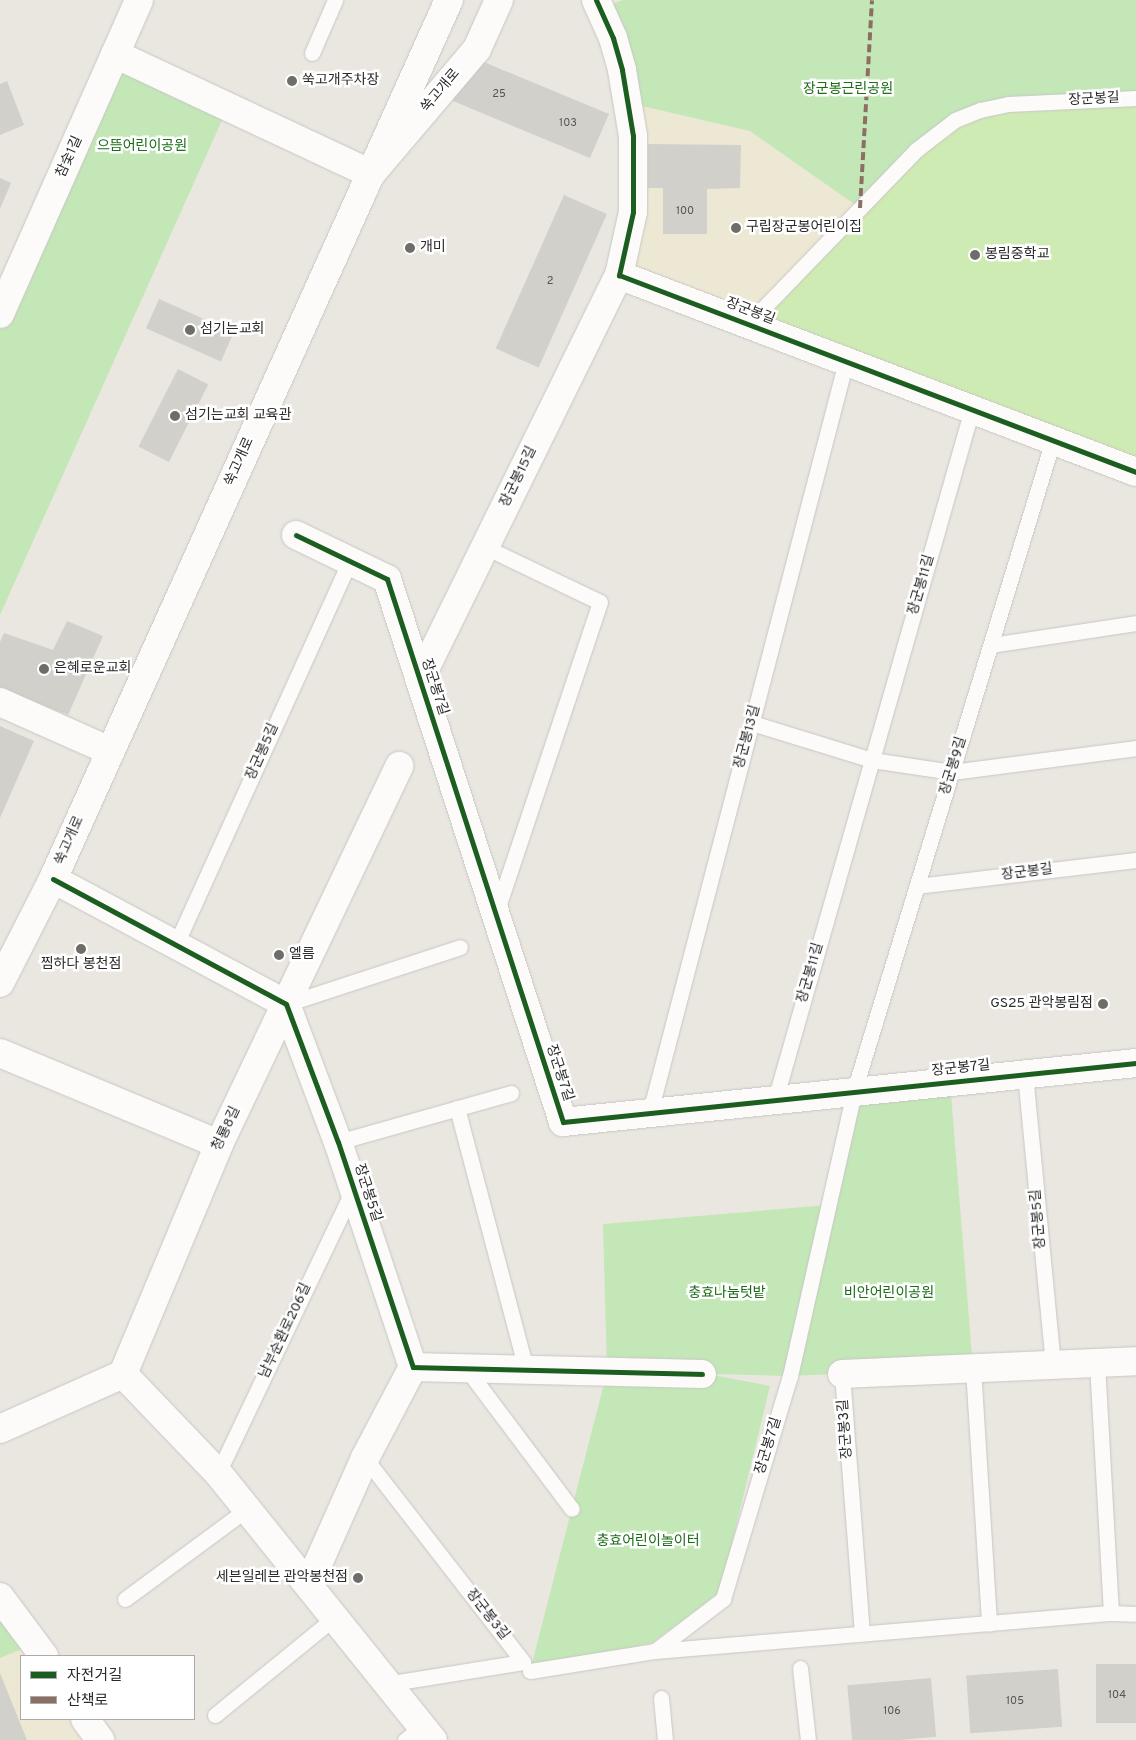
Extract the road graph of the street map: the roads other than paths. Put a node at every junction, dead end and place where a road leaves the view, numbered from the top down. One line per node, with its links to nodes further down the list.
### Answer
1 (139, 0): 7 (street, 참숯1길)
2 (335, 0): 6 (lane)
3 (449, 0): 9 (street, 쑥고개로)
4 (499, 0): 9 (street, 쑥고개로)
5 (596, 0): 10 (street)
6 (312, 53)
7 (115, 54): 9 (street); 11 (street, 참숯1길)
8 (1136, 98): 12 (lane, 장군봉길)
9 (371, 174): 26 (street, 쑥고개로)
10 (619, 275): 12 (street, 장군봉길); 18 (street, 장군봉15길)
11 (0, 314)
12 (749, 323): 13 (street, 장군봉길)
13 (846, 361): 14 (street, 장군봉길); 24 (lane, 장군봉13길)
14 (972, 410): 15 (street, 장군봉길); 27 (lane, 장군봉11길)
15 (1053, 440): 16 (street, 장군봉길); 21 (lane, 장군봉9길)
16 (1136, 472)
17 (296, 534): 19 (street, 장군봉7길)
18 (485, 546): 22 (street, 장군봉15길); 33 (lane)
19 (350, 561): 22 (street, 장군봉7길); 34 (lane, 장군봉5길)
20 (1136, 623): 21 (lane)
21 (991, 645): 29 (lane, 장군봉9길)
22 (420, 679): 33 (street, 장군봉7길)
23 (0, 702): 26 (street)
24 (752, 723): 27 (lane); 45 (lane, 장군봉13길)
25 (1136, 748): 29 (lane)
26 (110, 751): 31 (street, 쑥고개로)
27 (872, 760): 29 (lane); 43 (lane, 장군봉11길)
28 (399, 766): 37 (street, 청룡8길)
29 (952, 772): 32 (lane, 장군봉9길)
30 (1136, 860): 32 (lane, 장군봉길)
31 (53, 879): 34 (street); 36 (street, 쑥고개로)
32 (917, 886): 41 (lane, 장군봉9길)
33 (495, 913): 45 (street, 장군봉7길)
34 (176, 944): 37 (street)
35 (460, 948): 37 (lane)
36 (0, 983)
37 (286, 1004): 46 (street, 장군봉5길); 47 (street, 청룡8길)
38 (0, 1053): 47 (street)
39 (1136, 1063): 40 (street, 장군봉7길)
40 (1025, 1074): 41 (street, 장군봉7길); 51 (lane, 장군봉5길)
41 (854, 1091): 43 (street, 장군봉7길); 72 (lane, 장군봉7길)
42 (512, 1093): 44 (lane)
43 (775, 1100): 45 (street, 장군봉7길)
44 (457, 1108): 46 (lane); 55 (lane)
45 (650, 1112)
46 (338, 1142): 48 (street, 장군봉5길)
47 (219, 1144): 56 (street, 청룡8길)
48 (354, 1189): 52 (street, 장군봉5길); 61 (lane, 남부순환로206길)
49 (1136, 1361): 50 (street)
50 (1097, 1363): 51 (street); 67 (lane)
51 (1053, 1365): 54 (street)
52 (413, 1367): 53 (street); 60 (street)
53 (466, 1368): 55 (street); 63 (lane)
54 (973, 1368): 58 (street); 70 (lane)
55 (526, 1370): 57 (street)
56 (123, 1374): 59 (street); 61 (street)
57 (702, 1374)
58 (842, 1374): 71 (lane, 장군봉3길)
59 (0, 1429)
60 (365, 1458): 64 (street); 76 (lane, 장군봉3길)
61 (218, 1473): 62 (street)
62 (247, 1509): 64 (street); 66 (lane)
63 (572, 1509)
64 (309, 1584): 69 (street)
65 (0, 1597): 73 (street)
66 (125, 1599)
67 (1111, 1613): 68 (lane); 70 (lane)
68 (1136, 1614)
69 (335, 1617): 76 (street); 78 (lane)
70 (989, 1623): 71 (lane)
71 (862, 1633): 72 (lane)
72 (655, 1651): 75 (lane)
73 (43, 1655)
74 (800, 1668): 83 (lane)
75 (530, 1671)
76 (386, 1684): 80 (street)
77 (661, 1698): 82 (lane)
78 (215, 1715)
79 (87, 1720): 81 (street)
80 (419, 1736)
81 (100, 1740)
82 (665, 1740)
83 (808, 1740)

